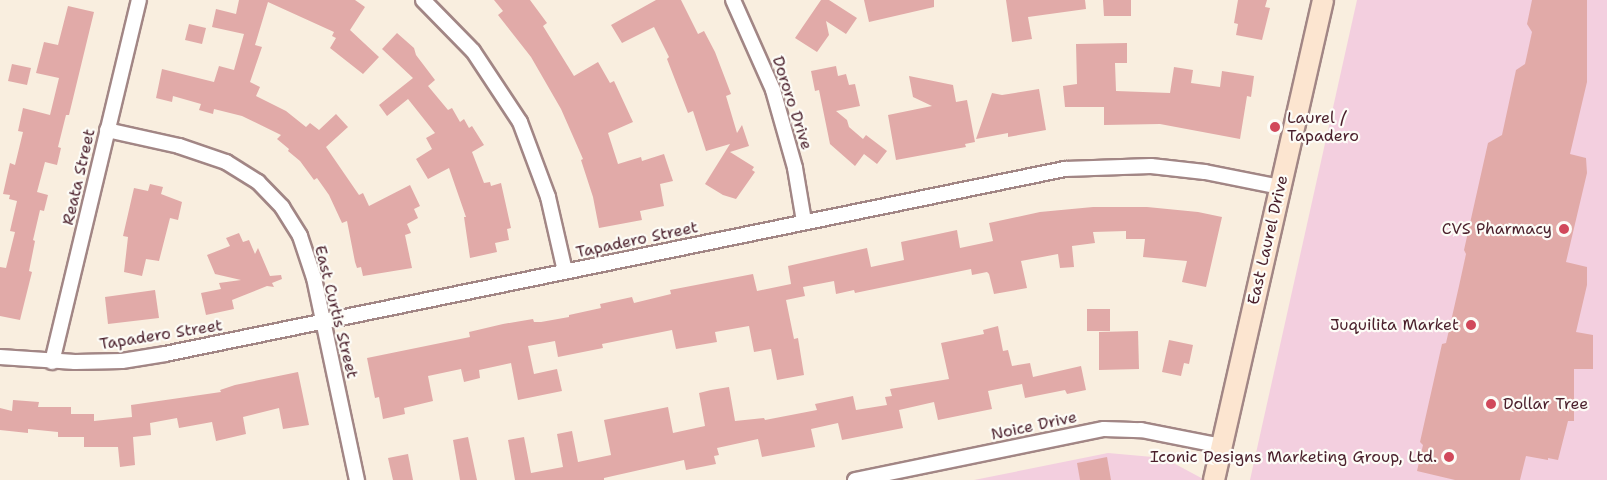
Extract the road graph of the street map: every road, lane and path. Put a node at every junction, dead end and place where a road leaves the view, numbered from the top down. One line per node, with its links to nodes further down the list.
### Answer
1 (139, 0): 5 (street, Reata Street)
2 (423, 0): 8 (street)
3 (734, 0): 7 (street, Dororo Drive)
4 (1323, 0): 6 (main road, East Laurel Drive)
5 (107, 130): 9 (street, East Curtis Street); 11 (street, Reata Street)
6 (1280, 187): 7 (street, Tapadero Street); 12 (main road, East Laurel Drive)
7 (804, 221): 8 (street, Tapadero Street)
8 (565, 271): 9 (street, Tapadero Street)
9 (324, 321): 11 (street, Tapadero Street); 13 (street, East Curtis Street)
10 (0, 357): 11 (street, Tapadero Street)
11 (52, 362)
12 (1222, 446): 14 (street, Noice Drive); 15 (main road, East Laurel Drive)
13 (357, 480)
14 (855, 480)
15 (1214, 480)

